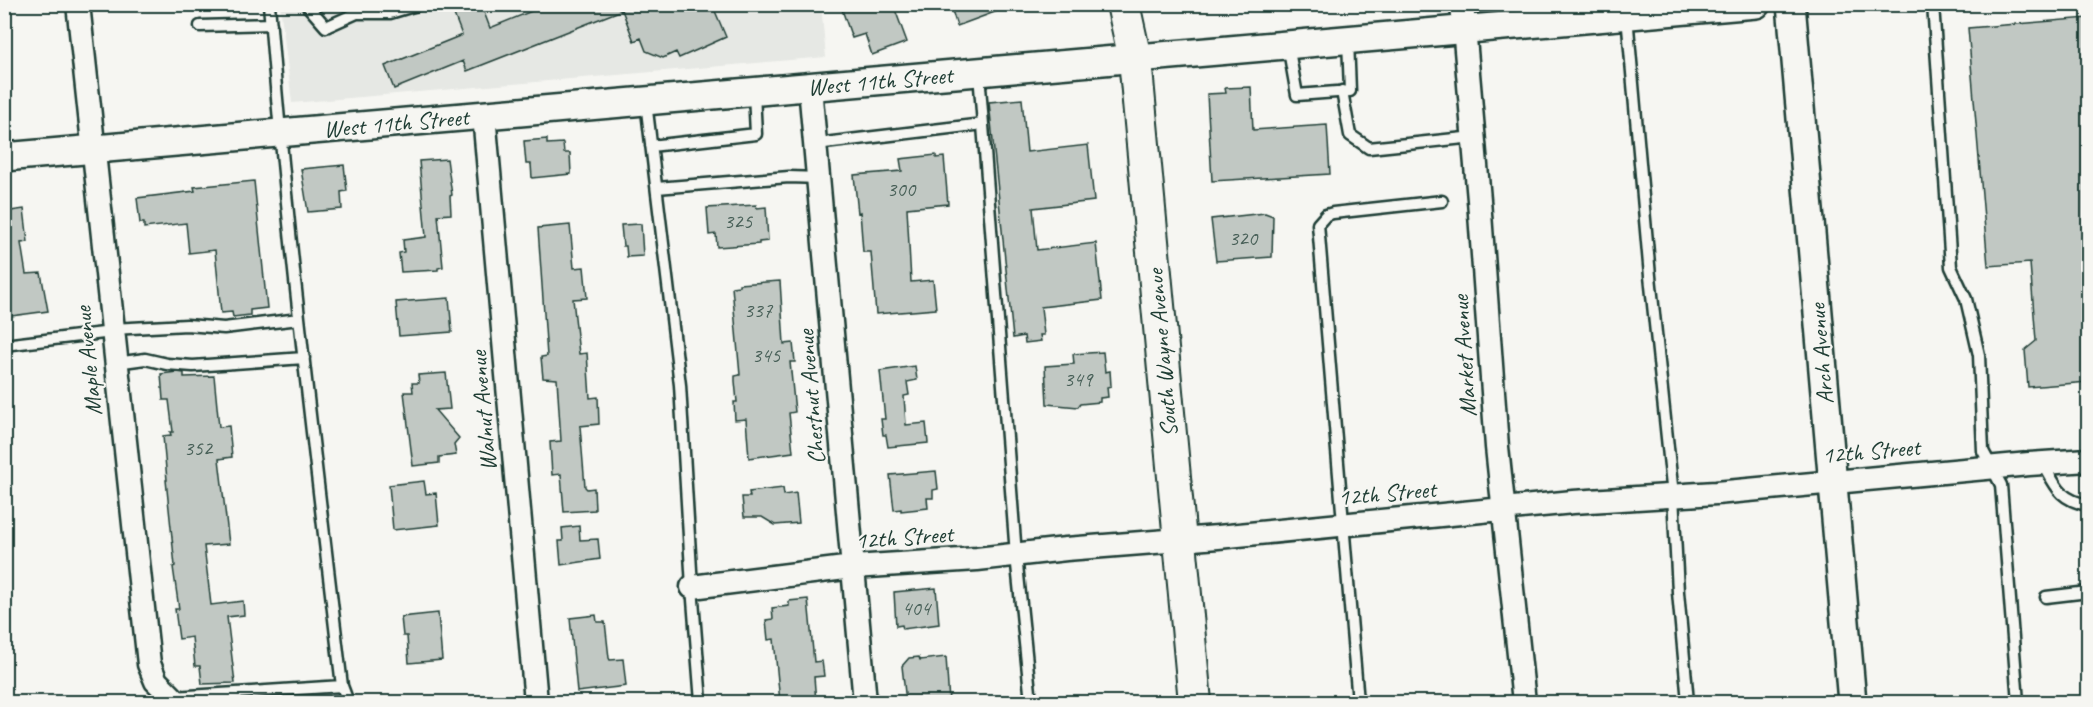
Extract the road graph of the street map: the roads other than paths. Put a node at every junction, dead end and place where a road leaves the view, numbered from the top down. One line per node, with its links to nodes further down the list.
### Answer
1 (78, 4): 27 (street, Maple Avenue)
2 (269, 4): 11 (lane)
3 (306, 4): 4 (lane)
4 (420, 4)
5 (1124, 4): 15 (main road, South Wayne Avenue)
6 (1756, 4): 9 (street, West 11th Street)
7 (1791, 4): 40 (street, Arch Avenue)
8 (1933, 4): 39 (lane)
9 (1627, 16): 10 (street, West 11th Street); 41 (lane)
10 (1463, 17): 13 (street, West 11th Street); 24 (street, Market Avenue)
11 (271, 24): 12 (lane); 23 (lane)
12 (201, 26)
13 (1348, 40): 14 (street, West 11th Street); 19 (lane)
14 (1288, 45): 15 (street, West 11th Street); 19 (lane)
15 (1135, 58): 16 (street, West 11th Street); 45 (main road, South Wayne Avenue)
16 (979, 72): 17 (street, West 11th Street); 22 (lane)
17 (810, 87): 18 (street, West 11th Street); 25 (street, Chestnut Avenue)
18 (754, 92): 20 (street, West 11th Street); 26 (lane)
19 (1342, 92): 24 (lane)
20 (646, 101): 21 (street, West 11th Street); 26 (lane)
21 (484, 115): 23 (street, West 11th Street); 54 (street, Walnut Avenue)
22 (983, 124): 25 (lane); 46 (lane)
23 (280, 133): 27 (street, West 11th Street); 32 (lane)
24 (1474, 137): 43 (street, Market Avenue)
25 (816, 144): 29 (street, Chestnut Avenue)
26 (651, 146): 30 (lane)
27 (93, 149): 28 (street, West 11th Street); 33 (street, Maple Avenue)
28 (4, 157)
29 (819, 178): 30 (lane); 47 (street, Chestnut Avenue)
30 (657, 188): 48 (lane)
31 (1442, 201): 44 (lane)
32 (299, 319): 33 (lane); 35 (lane)
33 (112, 330): 34 (lane); 36 (street, Maple Avenue)
34 (4, 345)
35 (304, 358): 36 (lane); 51 (lane)
36 (116, 363): 52 (street, Maple Avenue)
37 (2088, 460): 38 (street, 12th Street)
38 (2043, 463): 39 (street, 12th Street); 42 (lane)
39 (1990, 467): 40 (street, 12th Street); 63 (lane)
40 (1833, 482): 41 (street, 12th Street); 62 (street, Arch Avenue)
41 (1673, 495): 43 (street, 12th Street); 61 (lane)
42 (2088, 505)
43 (1505, 510): 44 (street, 12th Street); 60 (street, Market Avenue)
44 (1343, 525): 45 (street, 12th Street); 59 (lane)
45 (1180, 540): 46 (street, 12th Street); 58 (main road, South Wayne Avenue)
46 (1016, 555): 47 (street, 12th Street); 57 (lane)
47 (853, 567): 48 (street, 12th Street); 56 (street, Chestnut Avenue)
48 (692, 587): 55 (lane)
49 (2088, 592): 50 (lane)
50 (2046, 597)
51 (342, 687): 52 (lane); 53 (lane)
52 (171, 701)
53 (348, 702)
54 (536, 702)
55 (701, 702)
56 (865, 702)
57 (1031, 702)
58 (1195, 702)
59 (1358, 702)
60 (1524, 702)
61 (1688, 702)
62 (1852, 702)
63 (2018, 702)

